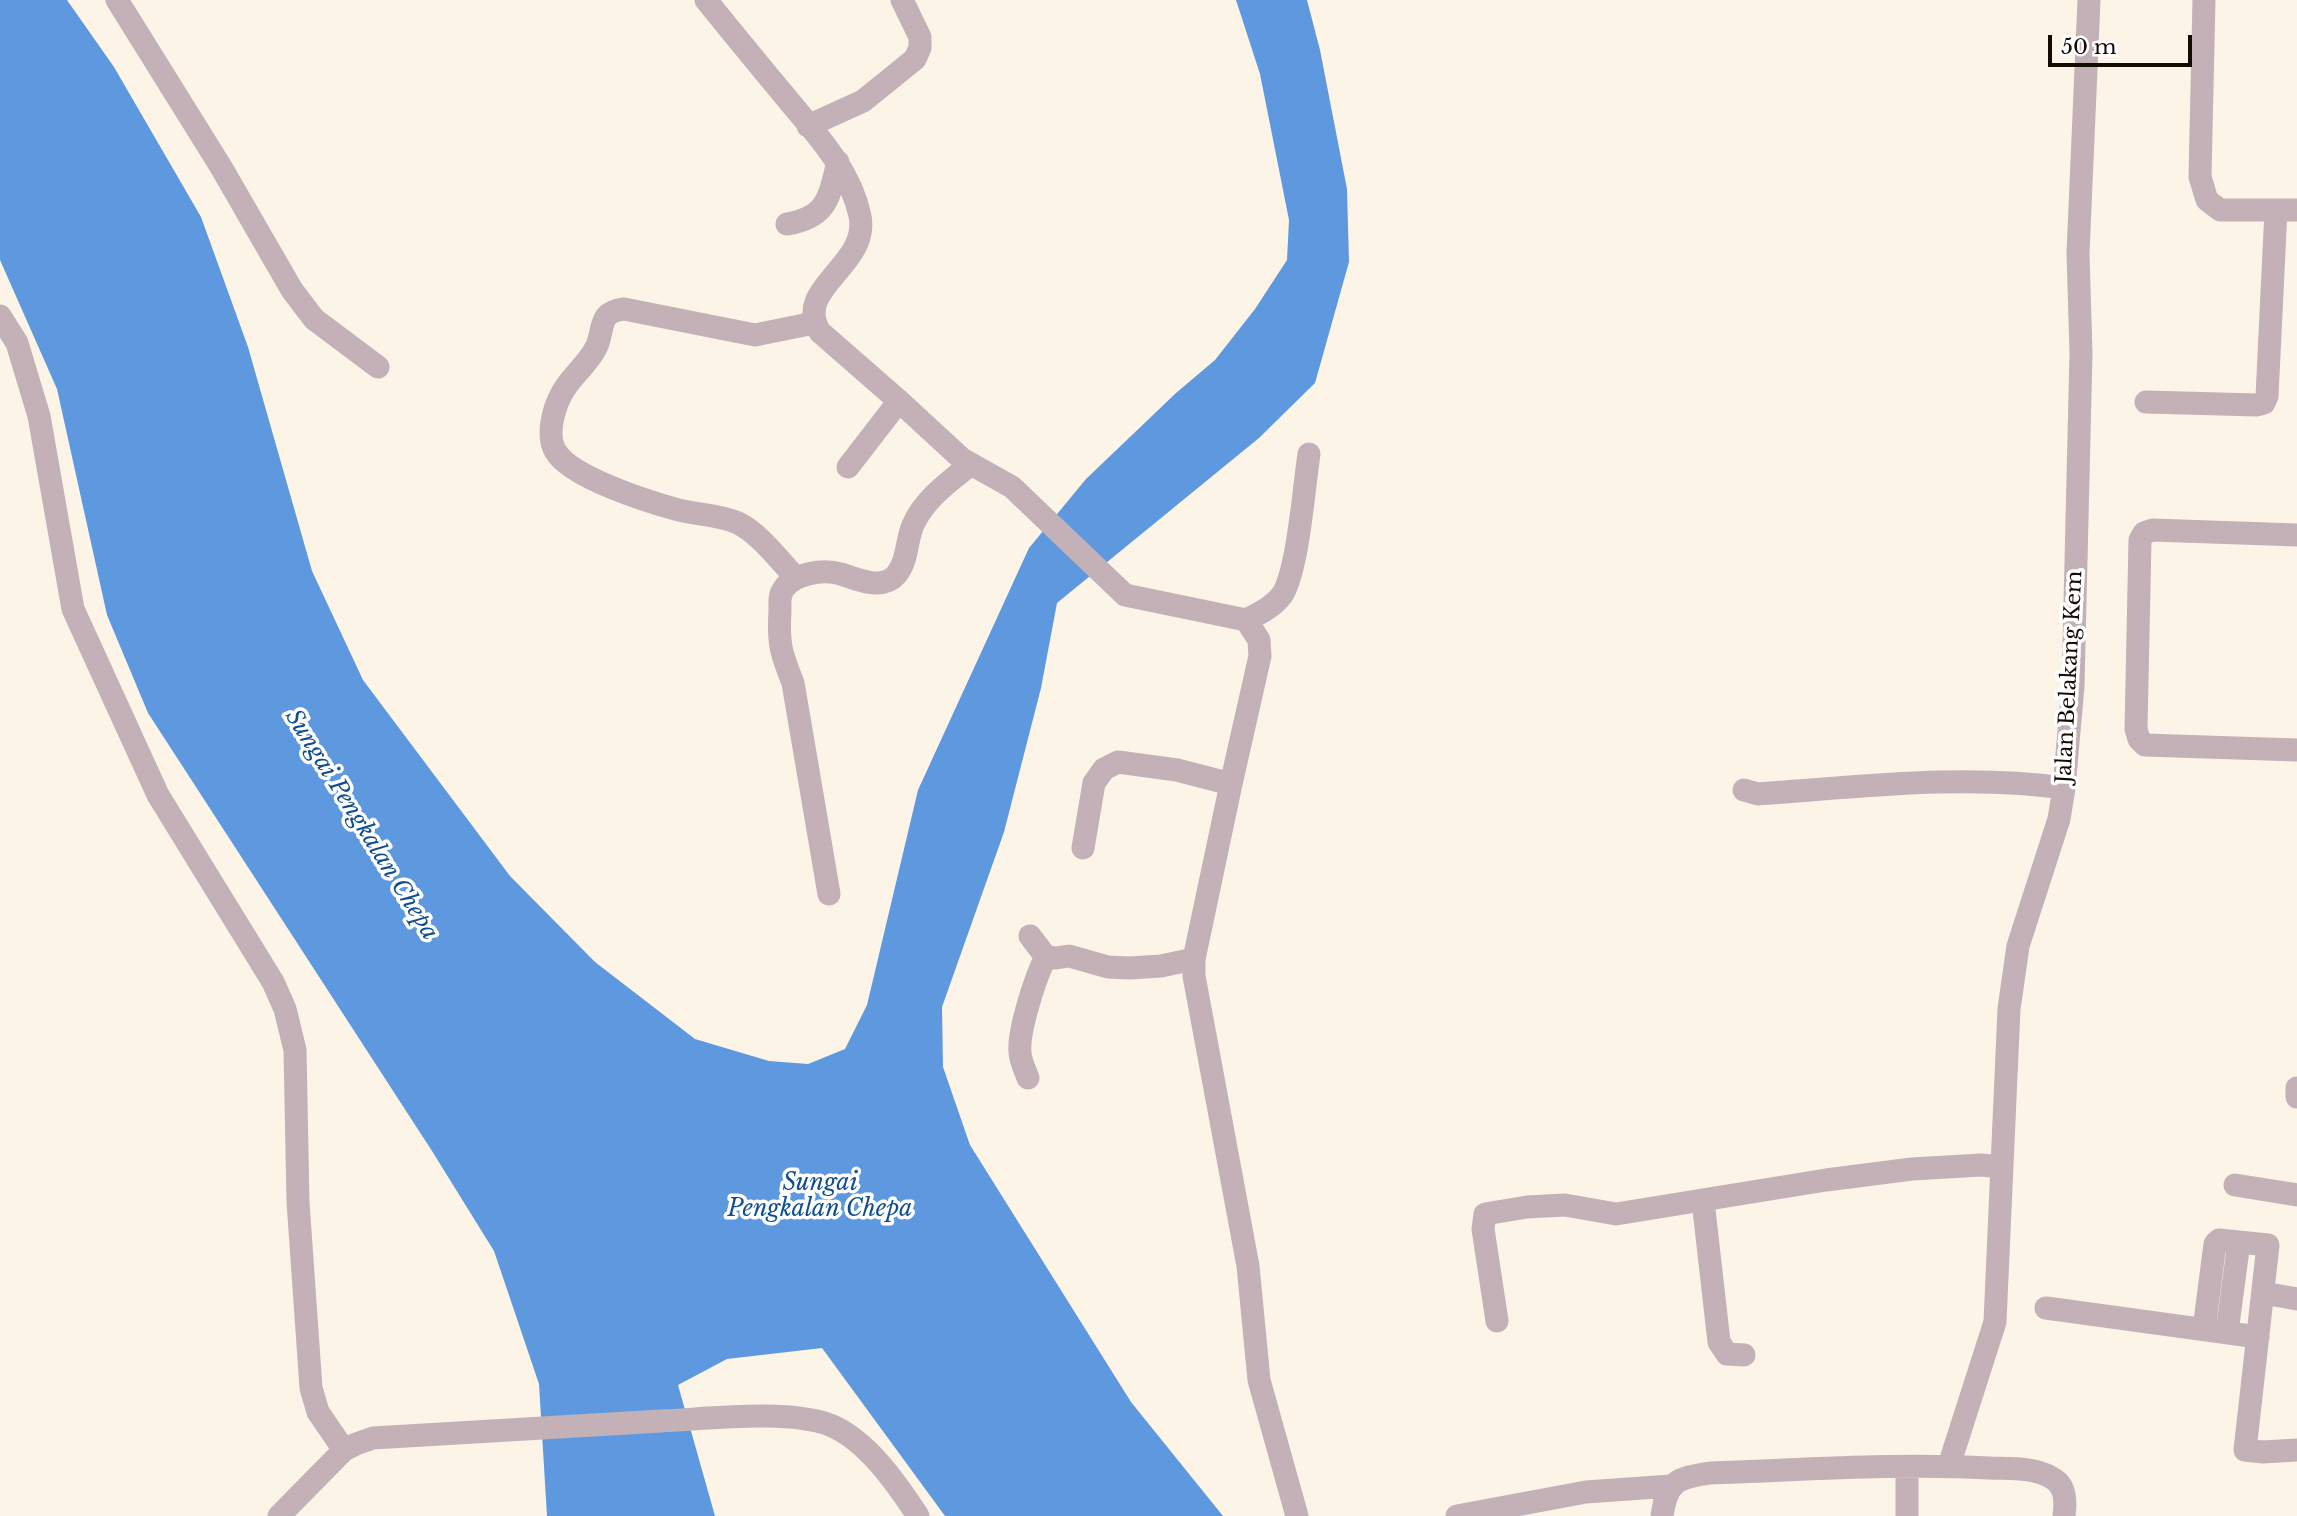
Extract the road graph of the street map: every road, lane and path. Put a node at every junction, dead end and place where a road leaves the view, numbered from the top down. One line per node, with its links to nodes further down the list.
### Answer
1 (117, 0): 12 (street)
2 (706, 0): 6 (street)
3 (902, 0): 6 (street)
4 (2089, 0): 23 (street, Jalan Belakang Kem)
5 (2204, 0): 8 (street)
6 (808, 126): 7 (street)
7 (838, 162): 9 (street); 11 (street)
8 (2286, 210): 14 (street)
9 (787, 224)
10 (0, 316): 44 (street)
11 (814, 323): 13 (street); 19 (street)
12 (378, 367)
13 (900, 401): 16 (street); 17 (street)
14 (2146, 401)
15 (1309, 454): 20 (street)
16 (971, 464): 19 (street); 20 (street)
17 (848, 467)
18 (2297, 535): 21 (street)
19 (796, 578): 26 (street)
20 (1246, 620): 22 (street)
21 (2297, 750)
22 (1231, 784): 25 (street); 29 (street)
23 (2064, 788): 24 (street); 33 (street, Jalan Belakang Kem)
24 (1744, 790)
25 (1083, 848)
26 (829, 894)
27 (1030, 936): 28 (street)
28 (1046, 957): 29 (street); 30 (street)
29 (1194, 959): 51 (street)
30 (1028, 1078)
31 (2297, 1088): 32 (street)
32 (2297, 1097)
33 (2003, 1167): 36 (street); 46 (street, Jalan Belakang Kem)
34 (2235, 1185): 35 (street)
35 (2297, 1195)
36 (1703, 1201): 40 (street); 43 (street)
37 (2263, 1293): 38 (street); 41 (street); 42 (street)
38 (2297, 1299)
39 (2046, 1308): 41 (street)
40 (1497, 1321)
41 (2216, 1331): 42 (street)
42 (2258, 1337): 45 (street)
43 (1744, 1355)
44 (344, 1450): 49 (street); 50 (street)
45 (2297, 1450)
46 (1951, 1466): 47 (street); 55 (street)
47 (1907, 1467): 48 (street); 54 (street)
48 (1671, 1486): 52 (street); 53 (street)
49 (279, 1516)
50 (918, 1516)
51 (1297, 1516)
52 (1457, 1516)
53 (1662, 1516)
54 (1908, 1516)
55 (2064, 1516)

